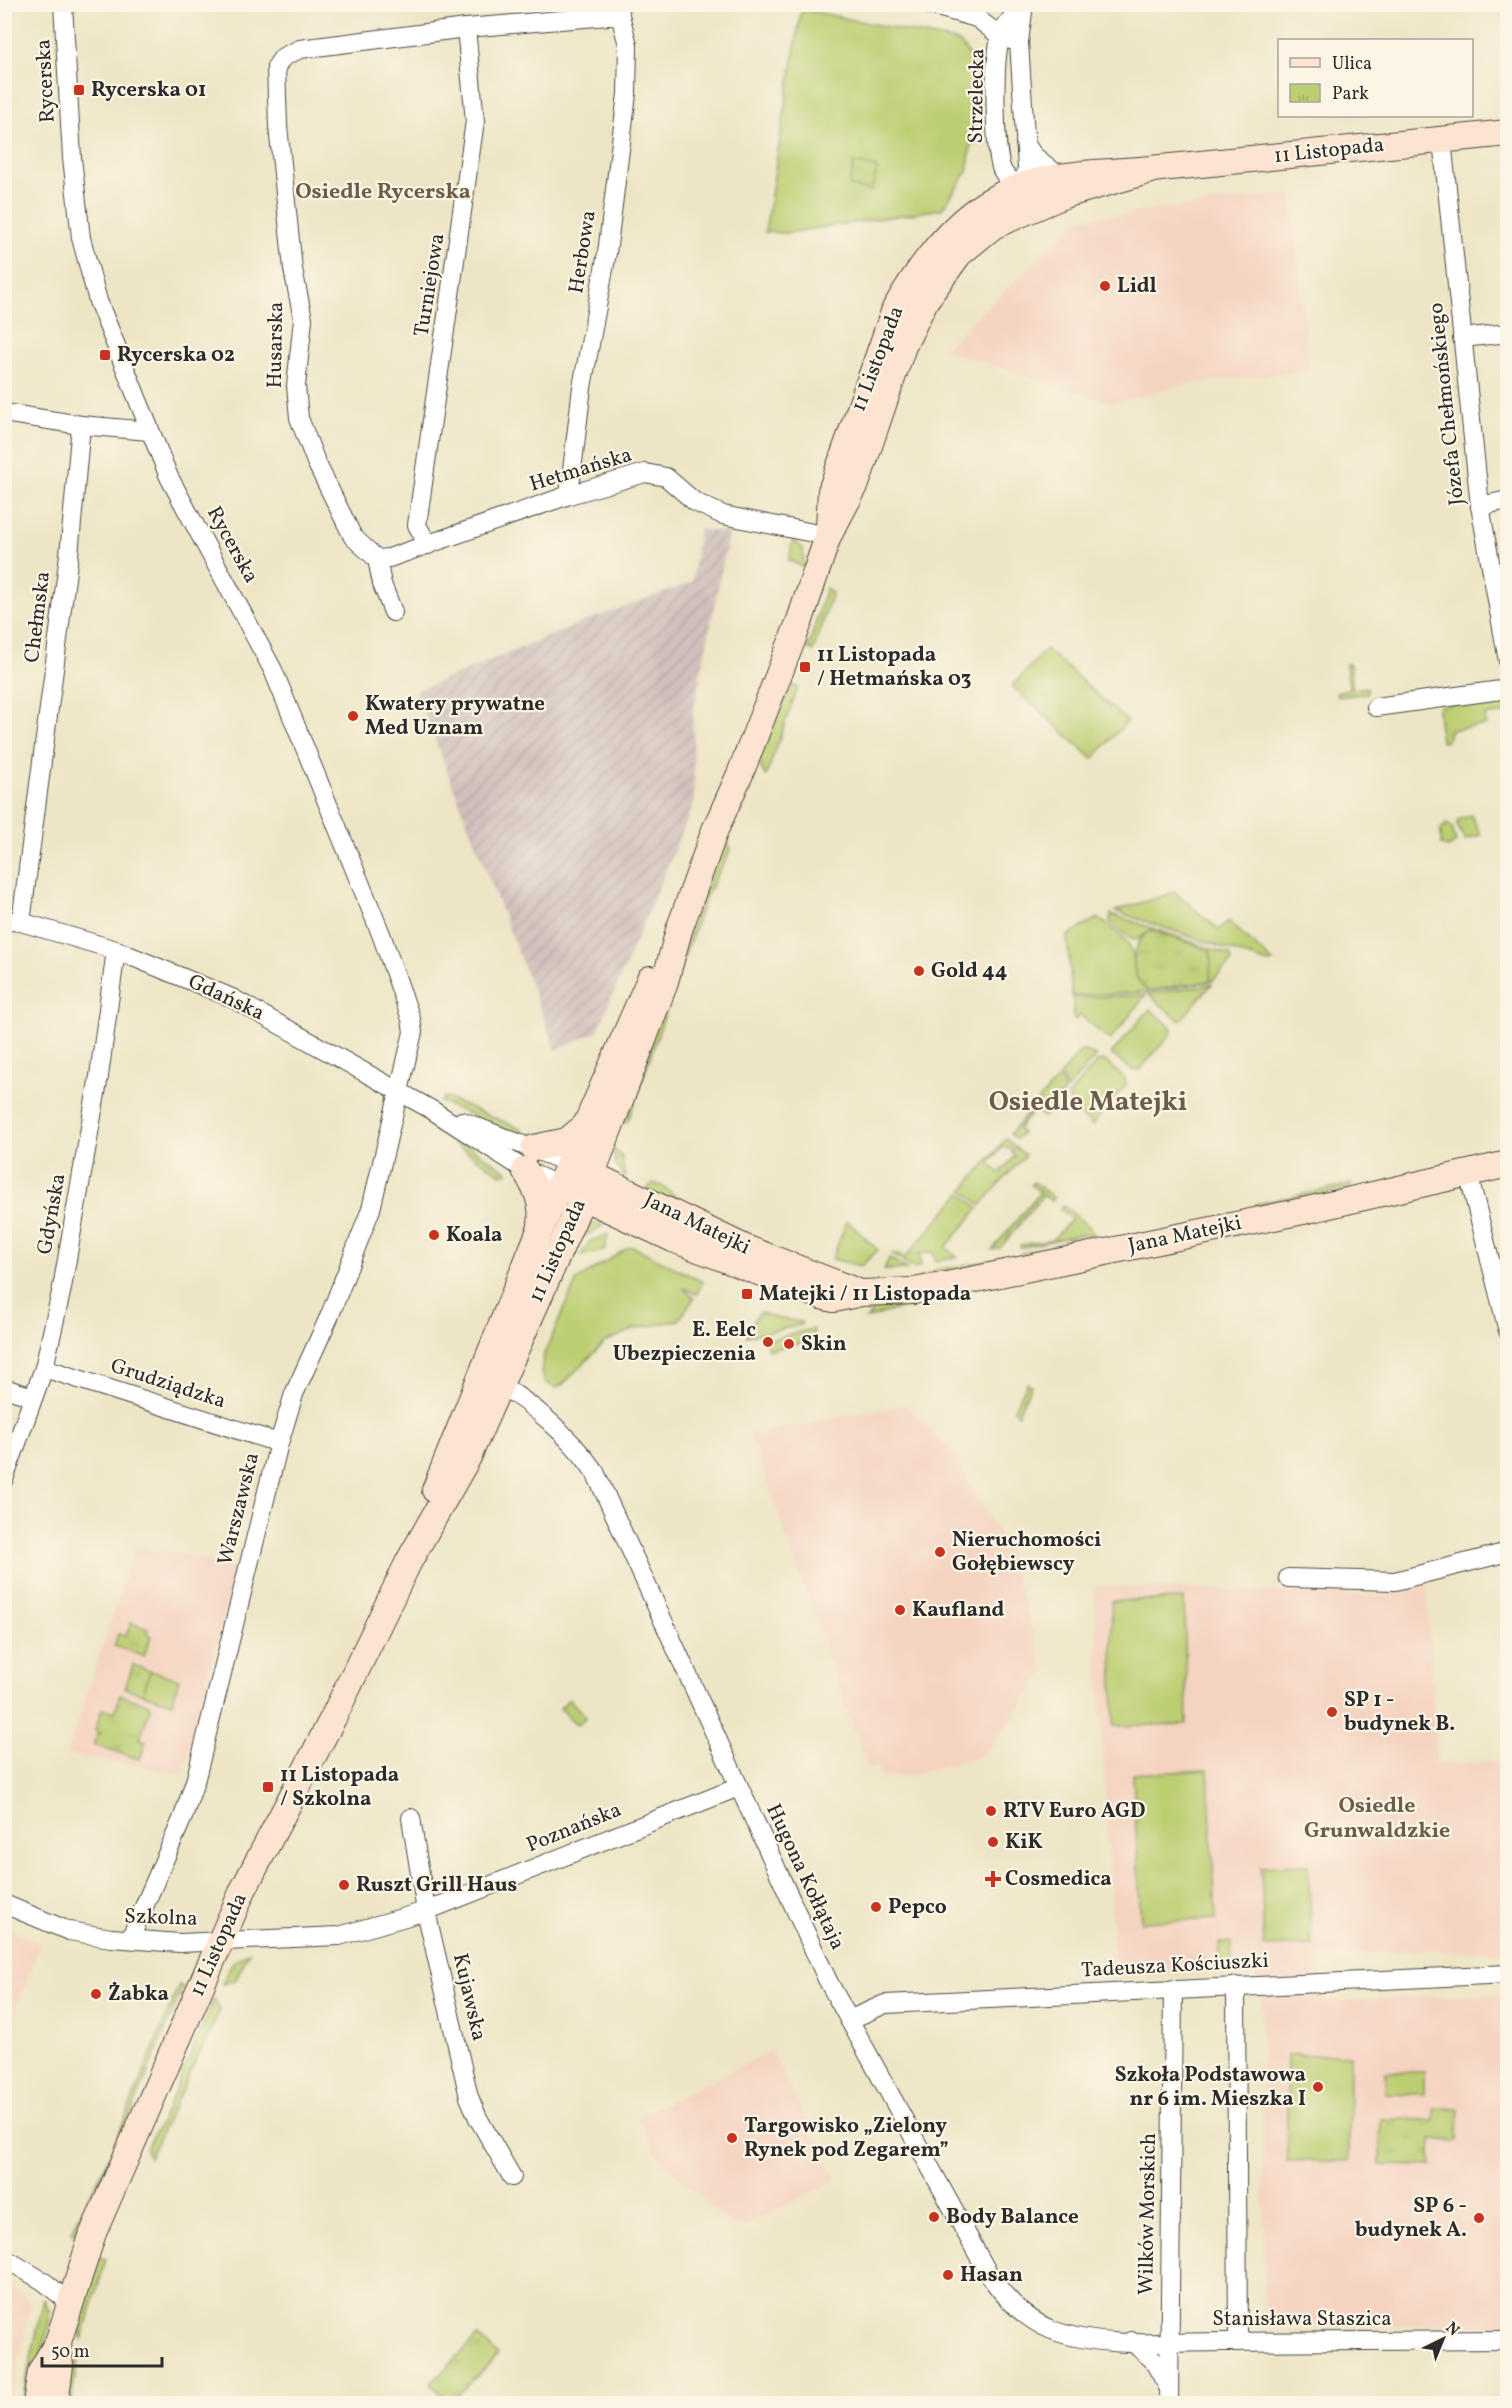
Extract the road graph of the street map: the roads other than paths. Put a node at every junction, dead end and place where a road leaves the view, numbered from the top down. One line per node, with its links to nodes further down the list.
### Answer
1 (63, 4): 20 (street, Rycerska)
2 (927, 4): 6 (street)
3 (1023, 4): 6 (street, Strzelecka); 7 (street, Strzelecka)
4 (618, 10): 5 (street); 21 (street, Herbowa)
5 (466, 28): 25 (street, Turniejowa); 26 (street, Husarska)
6 (1001, 37): 7 (street); 11 (street, Strzelecka)
7 (1019, 42): 10 (street, Strzelecka)
8 (1508, 133): 9 (street, 11 Listopada)
9 (1442, 140): 12 (street, 11 Listopada); 17 (street, Józefa Chełmońskiego)
10 (1025, 142): 13 (street); 14 (street, Strzelecka)
11 (999, 159): 14 (street, Strzelecka); 15 (street, Strzelecka)
12 (1151, 170): 13 (street, 11 Listopada); 14 (street, 11 Listopada)
13 (1058, 175): 14 (street, 11 Listopada)
14 (1026, 198): 15 (street, 11 Listopada); 24 (street, 11 Listopada)
15 (982, 206): 24 (street, 11 Listopada)
16 (1508, 333): 17 (street)
17 (1462, 338): 23 (street, Józefa Chełmońskiego)
18 (4, 413): 19 (street)
19 (81, 425): 20 (street); 31 (street, Chełmska)
20 (149, 431): 33 (street, Rycerska)
21 (569, 495): 24 (street, Hetmańska); 25 (street, Hetmańska)
22 (1508, 500): 23 (street)
23 (1480, 506): 28 (street, Józefa Chełmońskiego)
24 (828, 536): 34 (street, 11 Listopada)
25 (428, 544): 26 (street, Hetmańska)
26 (377, 559): 27 (street)
27 (393, 612)
28 (1508, 661)
29 (1508, 689): 30 (street)
30 (1376, 707)
31 (13, 921): 32 (street, Gdańska)
32 (116, 950): 33 (street, Gdańska); 46 (street, Gdyńska)
33 (400, 1092): 35 (street, Gdańska); 50 (street, Warszawska)
34 (597, 1131): 35 (street); 38 (street, 11 Listopada); 39 (street, 11 Listopada); 40 (street)
35 (529, 1159): 38 (street, Gdańska); 38 (street, Gdańska); 42 (street)
36 (1508, 1164): 37 (street, Jana Matejki)
37 (1468, 1173): 44 (street, Jana Matejki); 45 (street)
38 (564, 1175): 39 (street, Gdańska); 42 (street, 11 Listopada)
39 (587, 1185): 40 (street, Jana Matejki); 41 (street, Jana Matejki); 43 (street, 11 Listopada)
40 (628, 1191): 44 (street, Jana Matejki)
41 (618, 1214): 43 (street); 44 (street, Jana Matejki)
42 (540, 1230): 47 (street, 11 Listopada)
43 (564, 1240): 47 (street, 11 Listopada)
44 (861, 1293)
45 (1508, 1331)
46 (44, 1368): 49 (street, Gdyńska); 50 (street, Grudziądzka)
47 (492, 1380): 54 (street, Hugona Kołłątaja); 59 (street, 11 Listopada)
48 (4, 1388): 49 (street)
49 (33, 1397): 51 (street, Gdyńska)
50 (279, 1443): 58 (street, Warszawska)
51 (4, 1479)
52 (1508, 1552): 53 (street)
53 (1288, 1578)
54 (739, 1787): 57 (street, Poznańska); 63 (street, Hugona Kołłątaja)
55 (411, 1818): 57 (street, Kujawska)
56 (4, 1904): 58 (street, Szkolna)
57 (426, 1911): 59 (street, Szkolna); 64 (street, Kujawska)
58 (130, 1939): 59 (street, Szkolna)
59 (221, 1941): 66 (street, 11 Listopada)
60 (1508, 1974): 61 (street, Tadeusza Kościuszki)
61 (1236, 1986): 62 (street, Tadeusza Kościuszki); 71 (street)
62 (1173, 1989): 63 (street, Tadeusza Kościuszki); 70 (street, Wilków Morskich)
63 (849, 2020): 68 (street, Hugona Kołłątaja)
64 (512, 2177)
65 (4, 2258): 66 (street)
66 (70, 2302): 69 (street, 11 Listopada)
67 (1508, 2340): 71 (street, Stanisława Staszica)
68 (1131, 2341): 70 (street, Hugona Kołłątaja); 72 (street)
69 (58, 2342): 73 (street, 11 Listopada); 74 (street, 11 Listopada)
70 (1168, 2342): 71 (street, Stanisława Staszica); 72 (street, Wilków Morskich)
71 (1238, 2342)
72 (1169, 2397)
73 (36, 2403)
74 (55, 2403)

